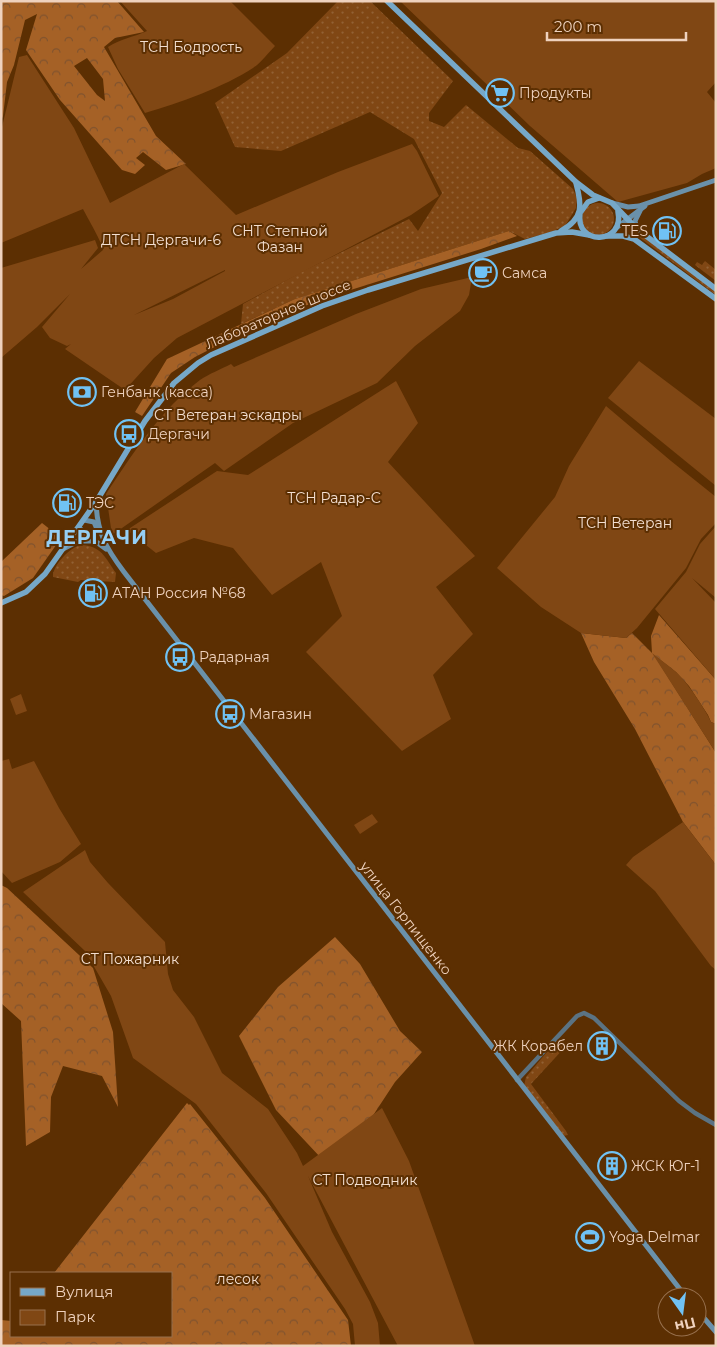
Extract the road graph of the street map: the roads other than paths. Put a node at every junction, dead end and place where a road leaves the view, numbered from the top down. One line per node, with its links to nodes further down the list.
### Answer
1 (387, 1): 3 (main road)
2 (716, 180): 6 (main road)
3 (576, 182): 4 (main road); 9 (main road)
4 (602, 198): 5 (main road); 9 (main road)
5 (612, 203): 6 (main road); 8 (main road)
6 (648, 204): 7 (main road)
7 (642, 209): 10 (main road); 12 (main road)
8 (617, 210): 10 (main road); 11 (main road)
9 (580, 213): 13 (main road, Лабораторное шоссе); 14 (main road)
10 (627, 219): 11 (main road); 12 (main road)
11 (616, 228): 15 (main road)
12 (638, 229): 16 (main road)
13 (556, 233): 14 (main road, Лабораторное шоссе); 18 (main road, Лабораторное шоссе)
14 (589, 234): 15 (main road)
15 (607, 236): 17 (main road)
16 (716, 289)
17 (716, 299)
18 (96, 502): 19 (main road, Лабораторное шоссе); 23 (main road, улица Горпищенко)
19 (84, 520): 20 (main road); 21 (main road, Лабораторное шоссе)
20 (96, 526): 22 (main road); 23 (main road)
21 (79, 527): 22 (main road); 25 (main road, Лабораторное шоссе)
22 (84, 533): 24 (main road, улица Горпищенко)
23 (101, 536): 26 (main road, улица Горпищенко)
24 (95, 542): 25 (main road); 26 (main road, улица Горпищенко)
25 (63, 550): 27 (main road, Лабораторное шоссе)
26 (108, 551): 28 (main road, улица Горпищенко)
27 (1, 603)
28 (517, 1080): 29 (street); 30 (main road, улица Горпищенко)
29 (716, 1124)
30 (678, 1287)
31 (707, 1322): 32 (main road)
32 (716, 1332)

